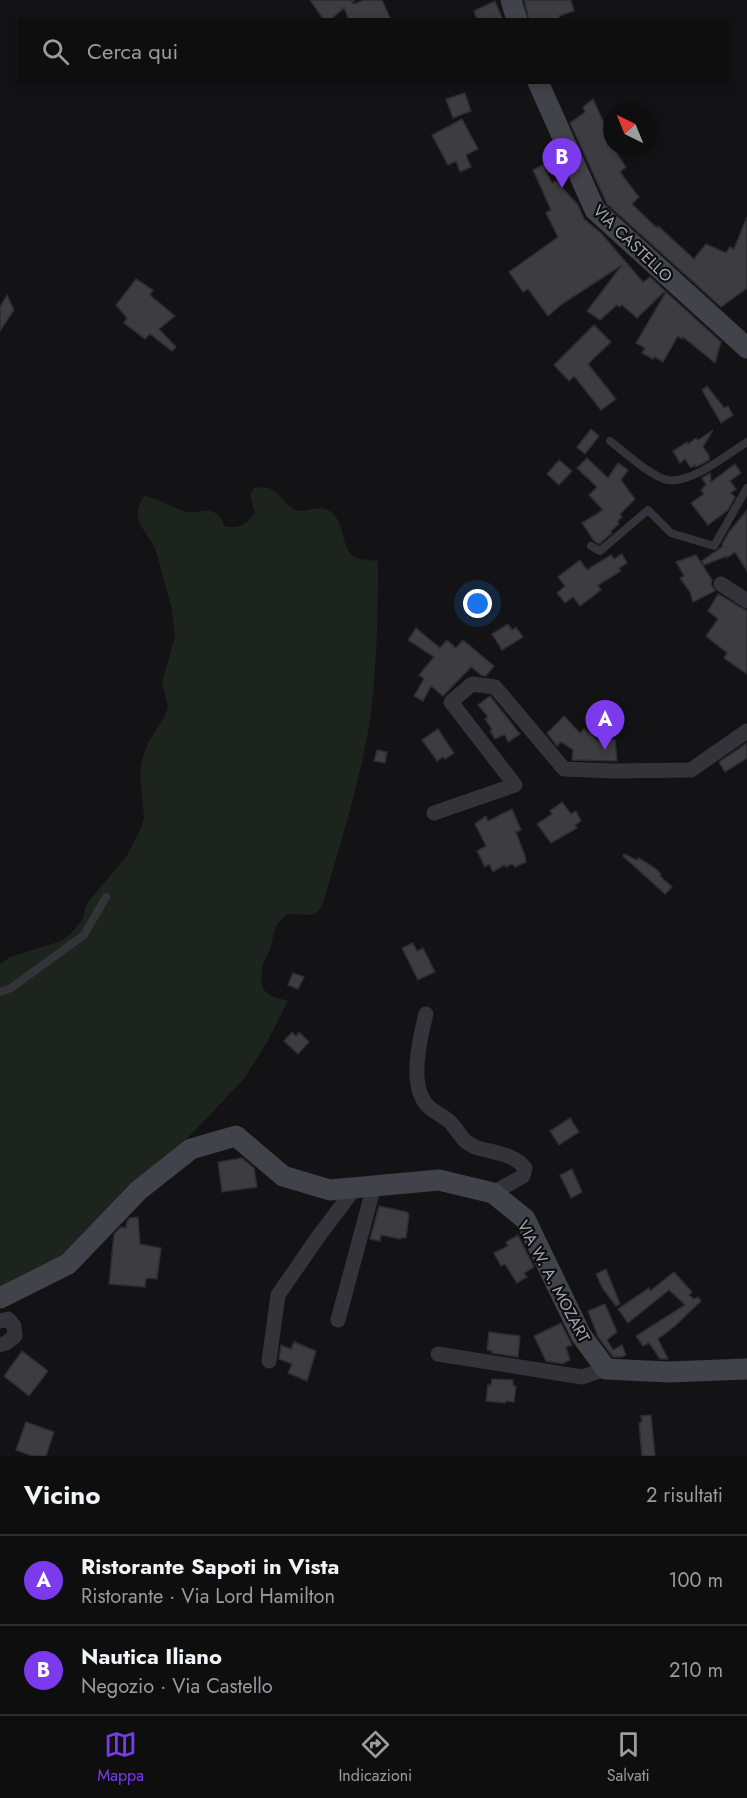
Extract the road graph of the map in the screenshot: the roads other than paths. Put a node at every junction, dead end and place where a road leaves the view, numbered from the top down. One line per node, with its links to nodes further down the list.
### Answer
1 (511, 0): 2 (street)
2 (516, 18)
3 (539, 84): 4 (street, VIA CASTELLO)
4 (747, 348)
5 (610, 441): 6 (lane)
6 (747, 442)
7 (747, 488): 8 (lane)
8 (591, 546)
9 (722, 584): 10 (street)
10 (747, 601)
11 (747, 731): 12 (street)
12 (435, 813)
13 (106, 897): 14 (lane)
14 (0, 992)
15 (426, 1014): 17 (street)
16 (365, 1187): 17 (street, VIA W. A. MOZART); 18 (street, VIA W. A. MOZART); 19 (street); 23 (street)
17 (494, 1193): 24 (street, VIA W. A. MOZART)
18 (0, 1298)
19 (338, 1320)
20 (0, 1321): 21 (street)
21 (0, 1345)
22 (438, 1353): 24 (street)
23 (269, 1361)
24 (606, 1369): 25 (street)
25 (747, 1369)

